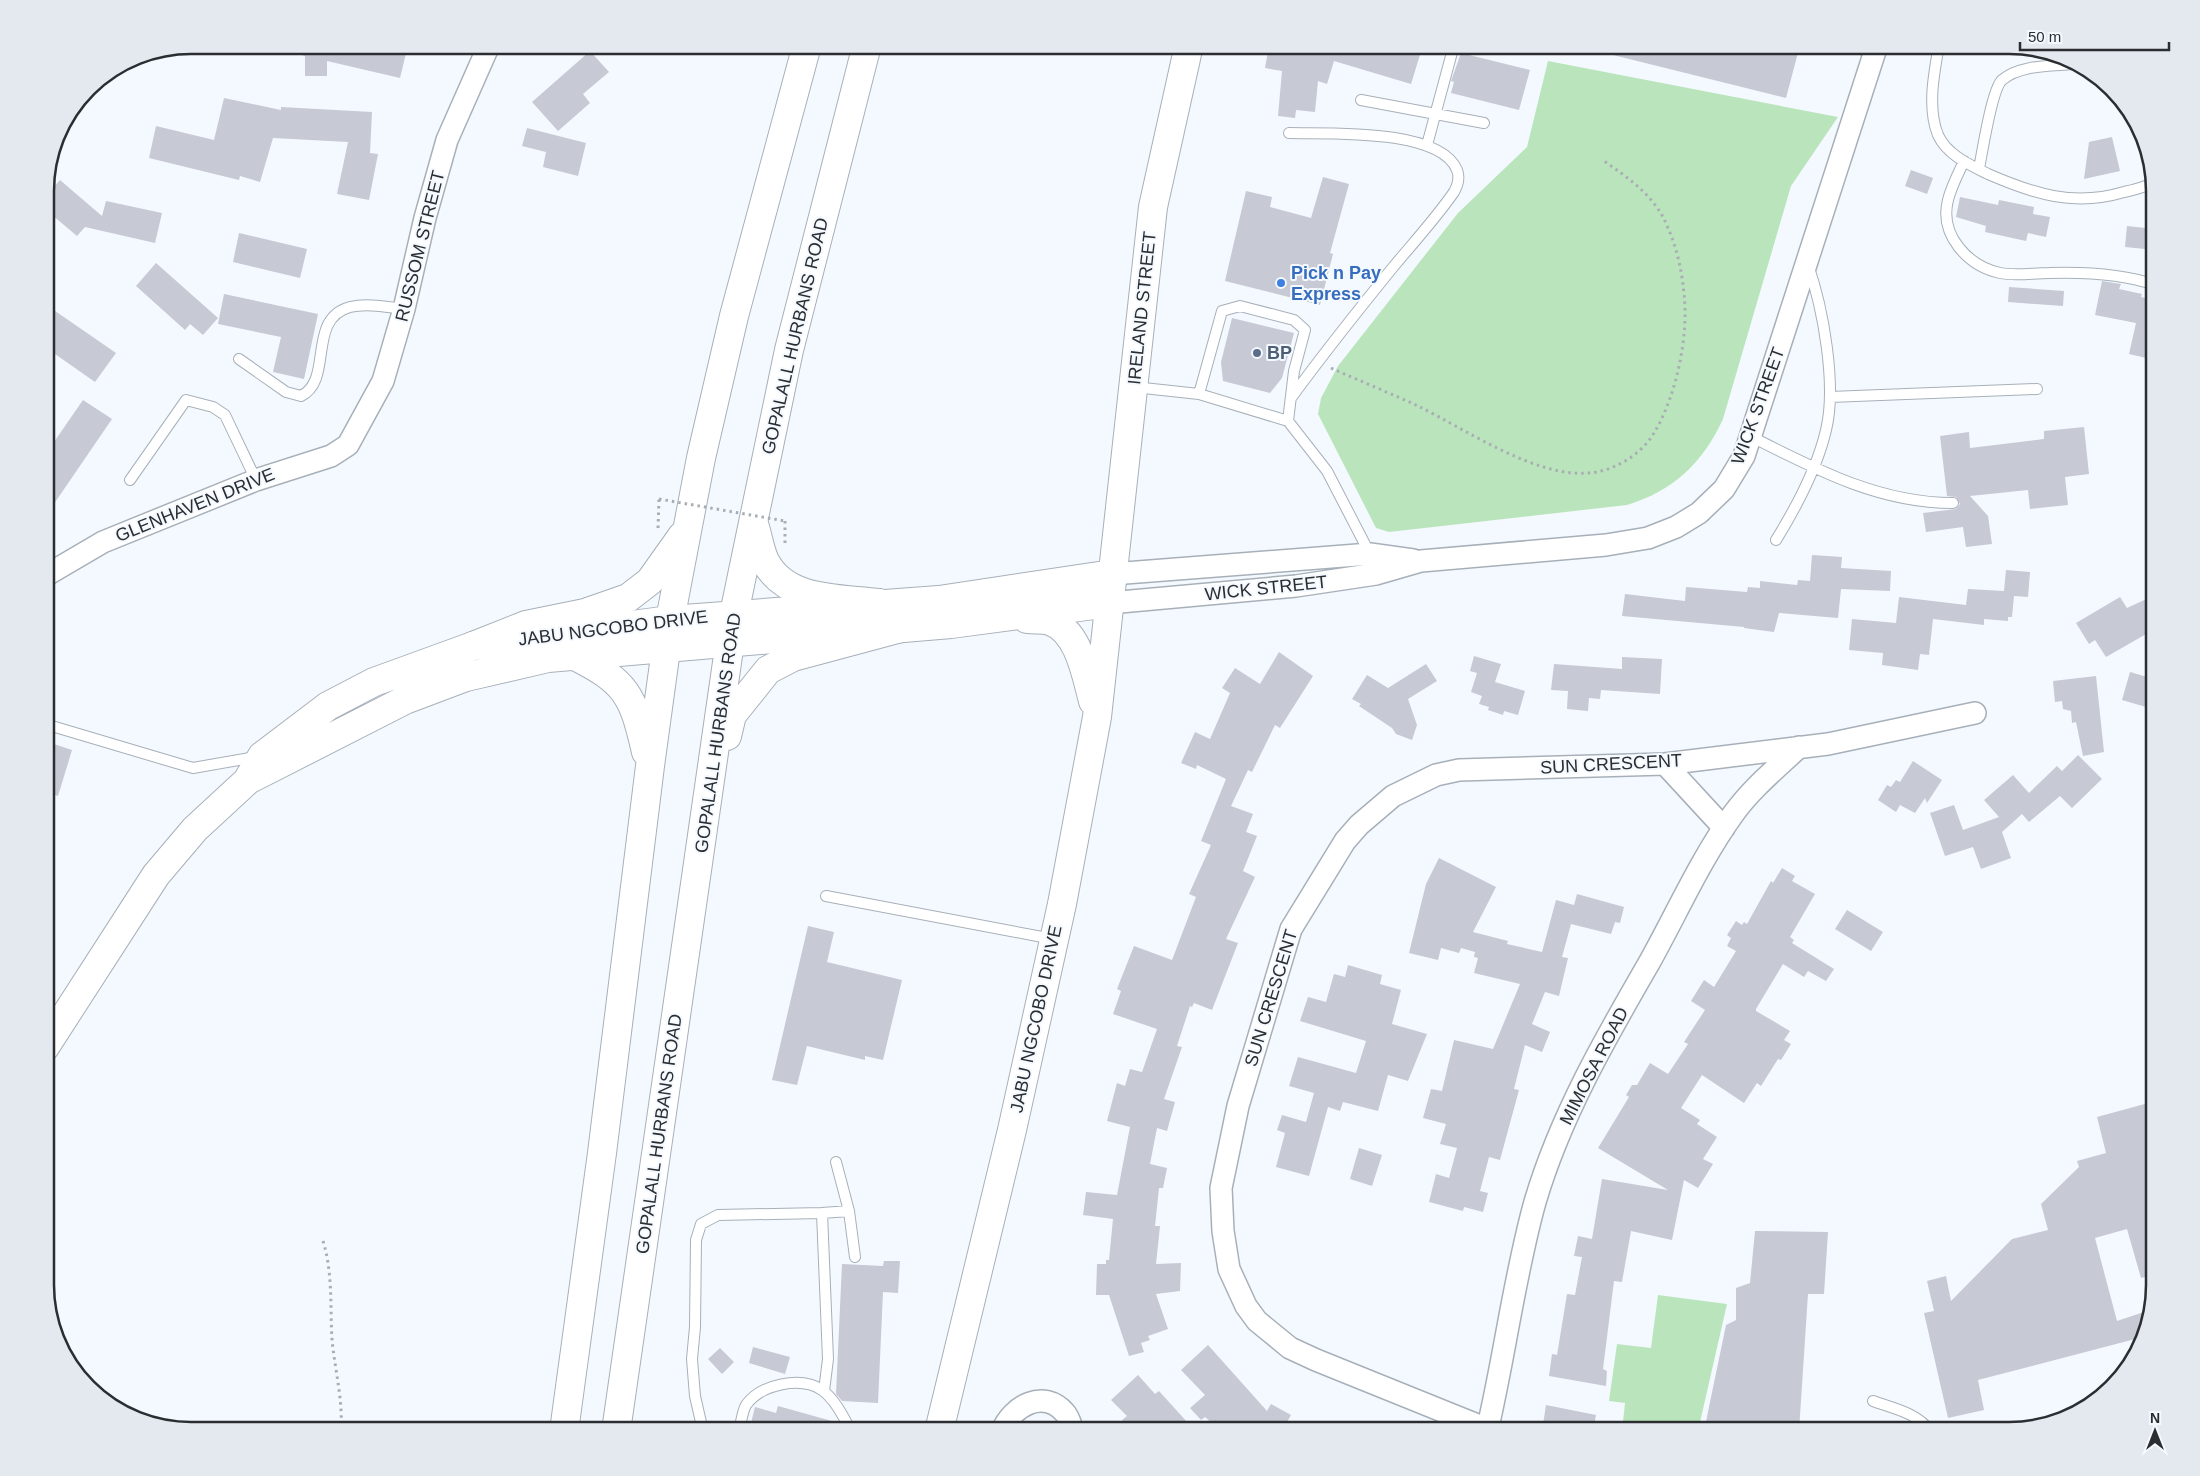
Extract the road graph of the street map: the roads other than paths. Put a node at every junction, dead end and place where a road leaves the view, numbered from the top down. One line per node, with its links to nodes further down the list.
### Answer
1 (485, 54): 19 (street, RUSSOM STREET)
2 (805, 54): 34 (main road)
3 (865, 54): 33 (main road, GOPALALL HURBANS ROAD)
4 (1188, 54): 21 (main road, IRELAND STREET)
5 (1452, 54): 10 (lane)
6 (1874, 54): 17 (street, WICK STREET)
7 (1938, 54): 14 (lane)
8 (2063, 65): 15 (lane)
9 (1361, 100): 10 (lane)
10 (1435, 114): 11 (lane); 13 (lane)
11 (1484, 123)
12 (1289, 134): 13 (lane)
13 (1427, 145): 25 (lane)
14 (1964, 161): 15 (lane); 18 (lane)
15 (1979, 169): 16 (lane)
16 (2146, 184)
17 (1807, 262): 24 (lane); 27 (street, WICK STREET)
18 (2146, 283)
19 (404, 309): 20 (lane); 28 (street, RUSSOM STREET)
20 (239, 359)
21 (1133, 387): 23 (lane); 39 (main road, IRELAND STREET)
22 (2037, 389): 24 (lane)
23 (1199, 394): 25 (lane); 26 (lane)
24 (1830, 397): 29 (lane)
25 (1291, 398): 26 (lane)
26 (1288, 421): 36 (lane)
27 (1750, 436): 29 (lane); 37 (street, WICK STREET)
28 (348, 445): 31 (street, GLENHAVEN DRIVE)
29 (1813, 468): 32 (lane); 35 (lane)
30 (130, 480): 31 (lane)
31 (256, 480): 38 (street, GLENHAVEN DRIVE)
32 (1953, 503)
33 (753, 521): 41 (main road); 43 (main road, GOPALALL HURBANS ROAD)
34 (689, 523): 45 (main road); 48 (main road)
35 (1776, 540)
36 (1370, 554): 37 (street, WICK STREET); 39 (street, WICK STREET); 40 (lane)
37 (1421, 561): 40 (street, WICK STREET)
38 (54, 571)
39 (1112, 574): 41 (main road, JABU NGCOBO DRIVE); 42 (main road, JABU NGCOBO DRIVE)
40 (1376, 574): 42 (street, WICK STREET)
41 (879, 602): 43 (main road, JABU NGCOBO DRIVE)
42 (1109, 603): 44 (main road, JABU NGCOBO DRIVE); 52 (main road, JABU NGCOBO DRIVE)
43 (734, 614): 45 (main road, JABU NGCOBO DRIVE); 47 (main road, GOPALALL HURBANS ROAD)
44 (1000, 616): 46 (main road, JABU NGCOBO DRIVE); 52 (main road)
45 (670, 620): 48 (main road, JABU NGCOBO DRIVE); 49 (main road)
46 (900, 628): 47 (main road, JABU NGCOBO DRIVE); 60 (main road)
47 (730, 644): 49 (main road, JABU NGCOBO DRIVE); 60 (main road, GOPALALL HURBANS ROAD)
48 (473, 646): 55 (main road, JABU NGCOBO DRIVE)
49 (667, 649): 50 (main road, JABU NGCOBO DRIVE); 57 (main road)
50 (573, 655): 57 (main road); 58 (main road, JABU NGCOBO DRIVE)
51 (1975, 713): 54 (street, SUN CRESCENT)
52 (1097, 717): 62 (main road, JABU NGCOBO DRIVE)
53 (54, 727): 55 (lane)
54 (1799, 747): 56 (street, SUN CRESCENT); 59 (street, MIMOSA ROAD)
55 (262, 756): 58 (main road, JABU NGCOBO DRIVE)
56 (1665, 764): 59 (street); 78 (street, SUN CRESCENT)
57 (650, 766): 70 (main road)
58 (247, 781): 63 (main road, JABU NGCOBO DRIVE)
59 (1724, 828): 79 (street, MIMOSA ROAD)
60 (702, 847): 71 (main road, GOPALALL HURBANS ROAD)
61 (826, 896): 62 (lane)
62 (1054, 939): 75 (main road, JABU NGCOBO DRIVE)
63 (54, 1033)
64 (836, 1162): 65 (lane)
65 (849, 1211): 66 (lane); 67 (lane)
66 (822, 1213): 68 (lane); 72 (lane)
67 (855, 1257)
68 (824, 1391): 73 (lane); 74 (lane)
69 (1873, 1401): 80 (lane)
70 (565, 1422)
71 (617, 1422)
72 (701, 1422)
73 (742, 1422)
74 (846, 1422)
75 (941, 1422)
76 (1008, 1422): 77 (street)
77 (1070, 1422)
78 (1467, 1422)
79 (1489, 1422)
80 (1922, 1422)

